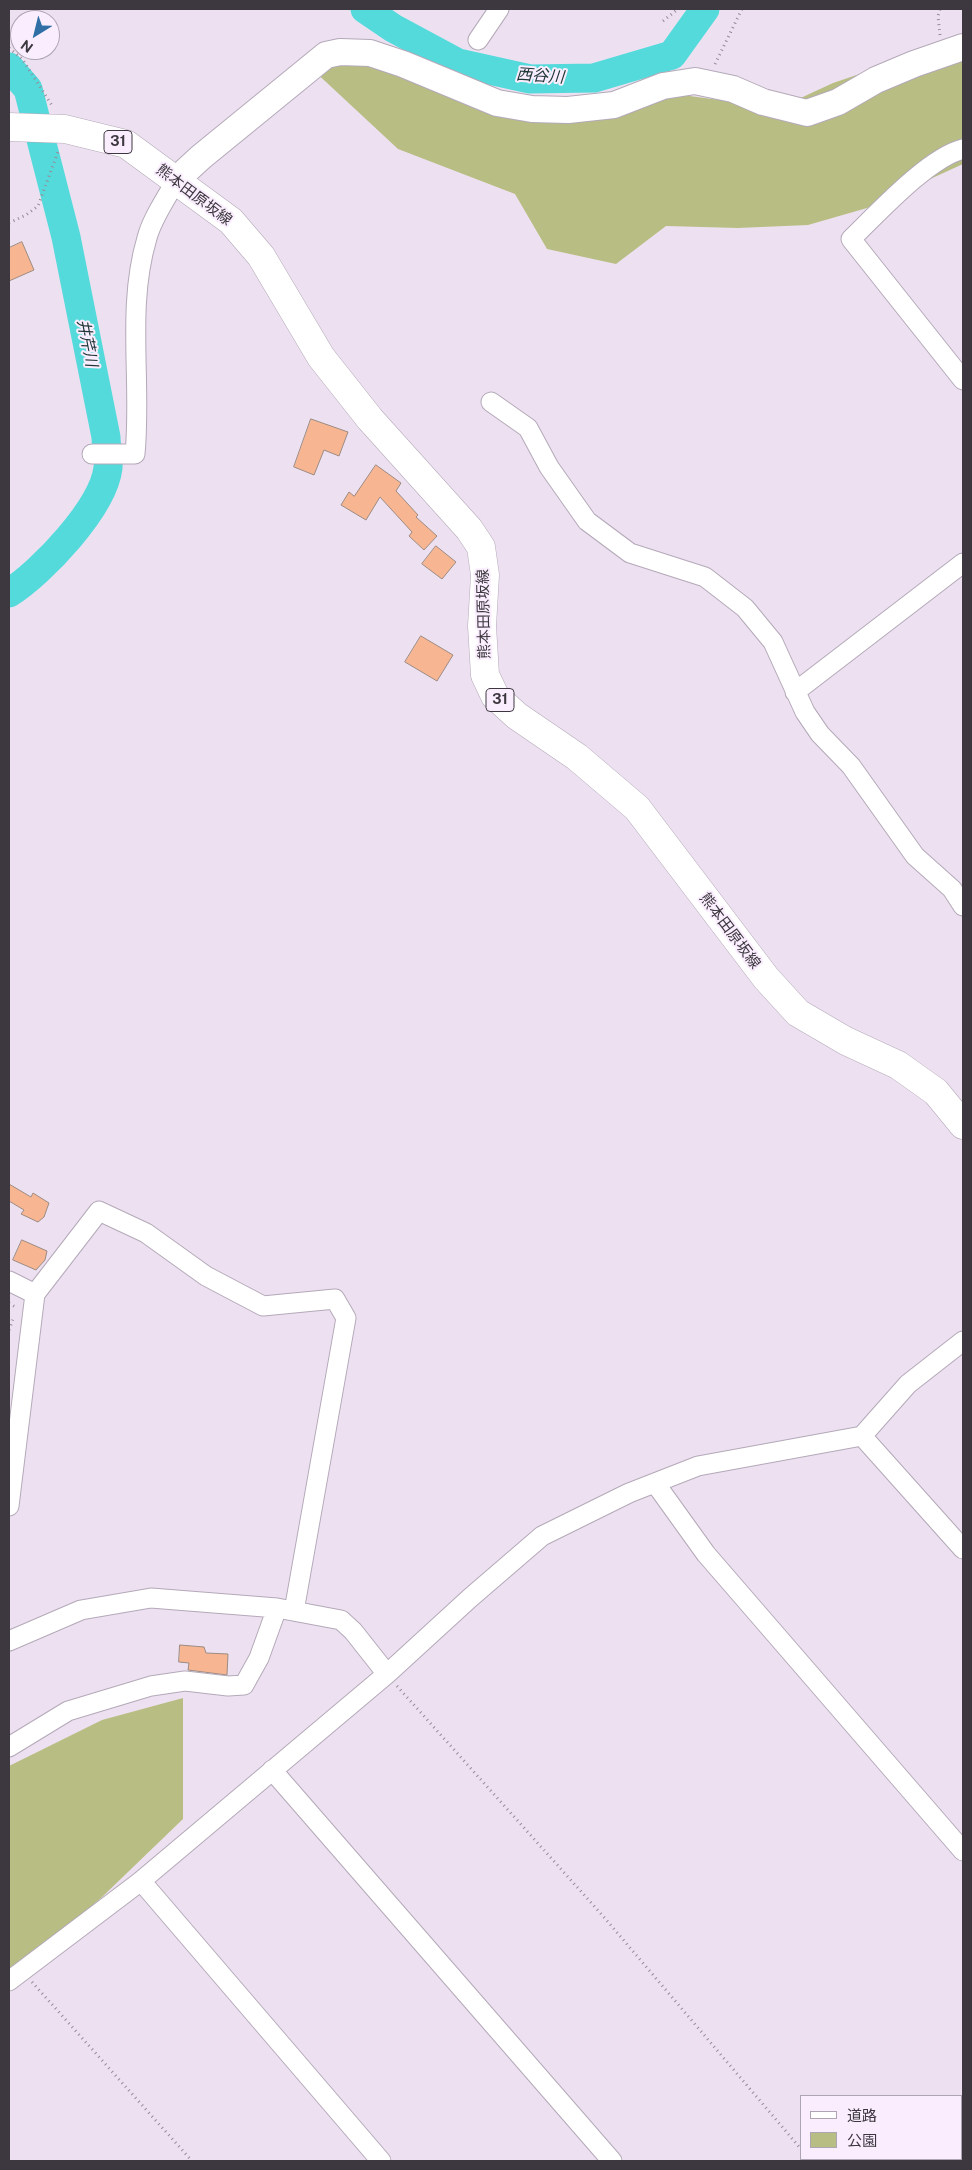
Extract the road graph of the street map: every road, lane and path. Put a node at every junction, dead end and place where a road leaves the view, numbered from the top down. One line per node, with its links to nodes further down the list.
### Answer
1 (499, 9): 5 (street)
2 (678, 9): 4 (path)
3 (742, 9): 8 (path)
4 (663, 21)
5 (478, 40)
6 (963, 47): 8 (street)
7 (9, 48): 10 (path)
8 (705, 83): 12 (street)
9 (14, 127): 10 (main road, 熊本田原坂線 / 31)
10 (59, 134): 12 (main road, 熊本田原坂線 / 31); 13 (path)
11 (963, 149): 14 (street)
12 (176, 180): 16 (street); 20 (main road, 熊本田原坂線 / 31)
13 (9, 223)
14 (963, 380)
15 (492, 402): 18 (street)
16 (92, 454)
17 (963, 564): 18 (street)
18 (795, 692): 19 (street)
19 (963, 906)
20 (963, 1125)
21 (9, 1281): 22 (street)
22 (35, 1294): 28 (street); 30 (street)
23 (9, 1303): 24 (path)
24 (9, 1330)
25 (963, 1341): 26 (street)
26 (862, 1436): 27 (street); 29 (street)
27 (655, 1483): 32 (street); 35 (street)
28 (9, 1506)
29 (963, 1549)
30 (286, 1610): 31 (street); 32 (street); 33 (street)
31 (9, 1641)
32 (387, 1674): 34 (street); 38 (path)
33 (9, 1746)
34 (272, 1770): 36 (street); 41 (street)
35 (963, 1851)
36 (141, 1880): 37 (street); 40 (street)
37 (15, 1976): 39 (path)
38 (800, 2149)
39 (192, 2161)
40 (382, 2161)
41 (612, 2161)

